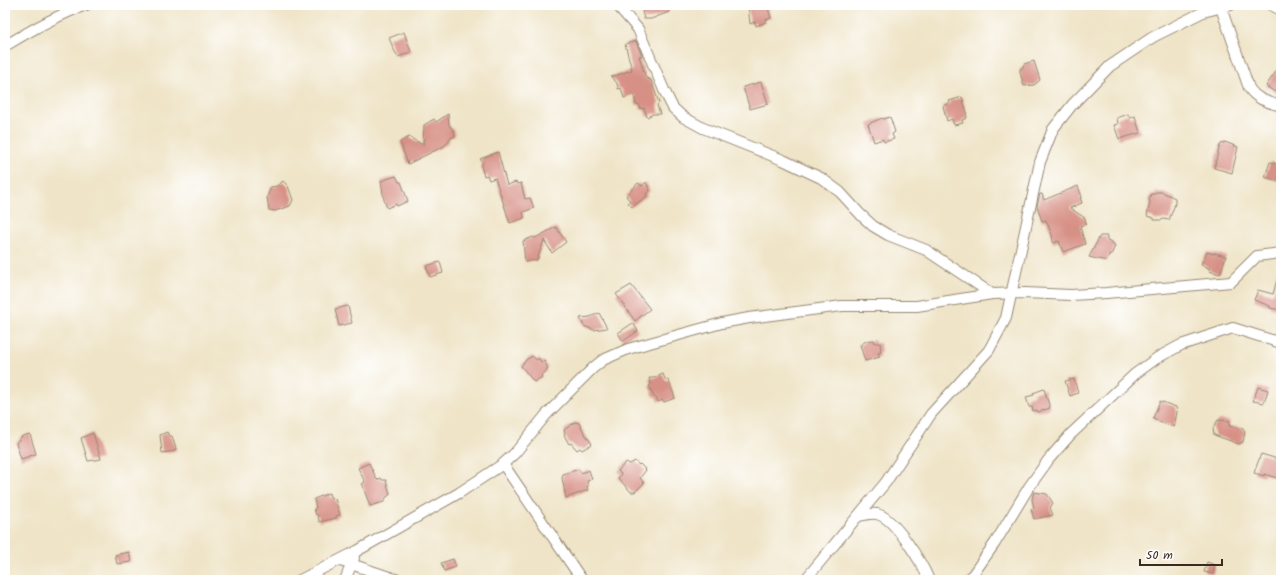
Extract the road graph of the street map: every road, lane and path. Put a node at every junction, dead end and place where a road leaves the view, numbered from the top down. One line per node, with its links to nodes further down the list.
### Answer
1 (86, 5): 6 (street)
2 (617, 5): 9 (street)
3 (1271, 5): 5 (street)
4 (1224, 6): 7 (street); 10 (street)
5 (1281, 10)
6 (5, 46)
7 (1281, 106)
8 (1281, 253): 10 (street)
9 (992, 294): 10 (street); 12 (street)
10 (1012, 294): 13 (street)
11 (1281, 343): 23 (street)
12 (503, 464): 14 (street); 20 (street)
13 (859, 516): 21 (street); 22 (street)
14 (357, 551): 15 (street); 16 (street)
15 (338, 561): 16 (street); 17 (street)
16 (351, 564): 18 (street); 19 (street)
17 (300, 580)
18 (345, 580)
19 (398, 580)
20 (582, 580)
21 (805, 580)
22 (929, 580)
23 (969, 580)

